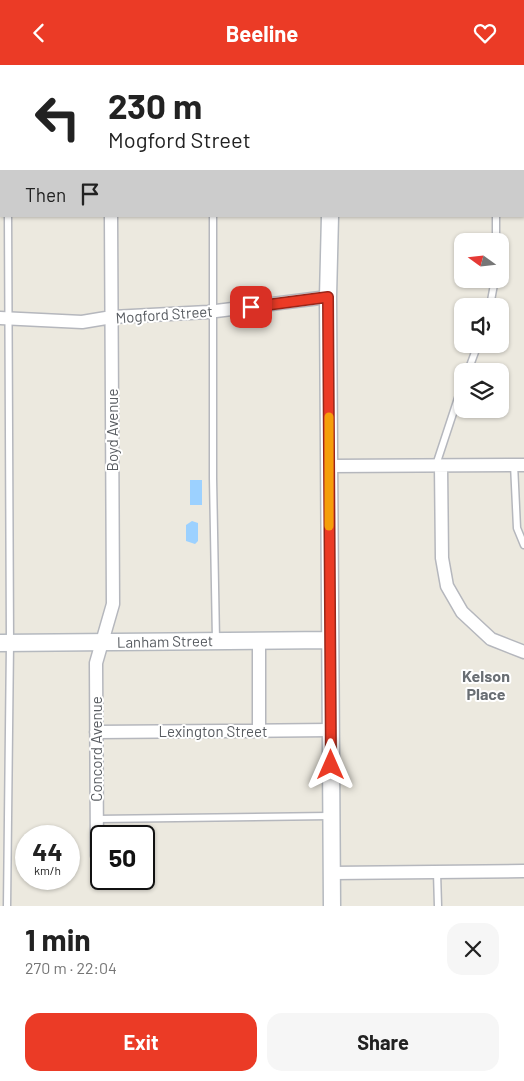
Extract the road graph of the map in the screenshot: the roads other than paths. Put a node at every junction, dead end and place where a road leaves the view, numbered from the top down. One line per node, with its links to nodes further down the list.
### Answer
1 (8, 217): 10 (lane)
2 (111, 217): 9 (street, Boyd Avenue)
3 (213, 217): 8 (lane)
4 (330, 217): 7 (main road)
5 (496, 217): 6 (lane)
6 (496, 233)
7 (328, 297): 8 (street, Mogford Street); 13 (main road)
8 (213, 312): 9 (street, Mogford Street); 18 (lane)
9 (112, 317): 10 (street, Mogford Street); 19 (street, Boyd Avenue)
10 (4, 318): 20 (lane)
11 (454, 413): 14 (lane)
12 (519, 464): 14 (street); 15 (lane)
13 (329, 466): 14 (street); 17 (main road)
14 (438, 466): 21 (street)
15 (524, 545)
16 (259, 640): 17 (main road, Lanham Street); 18 (main road, Lanham Street); 23 (street)
17 (330, 640): 22 (main road)
18 (216, 641): 19 (main road, Lanham Street)
19 (101, 642): 20 (main road, Lanham Street); 24 (street, Concord Avenue)
20 (5, 643): 31 (lane)
21 (524, 652)
22 (331, 730): 23 (street, Lexington Street); 25 (main road)
23 (259, 731): 24 (street, Lexington Street)
24 (96, 732): 26 (street, Concord Avenue)
25 (331, 816): 26 (lane); 30 (main road)
26 (96, 819): 27 (street, Concord Avenue)
27 (96, 825)
28 (524, 871): 29 (street)
29 (438, 872): 30 (street); 33 (lane)
30 (332, 873): 32 (main road)
31 (7, 906)
32 (332, 906)
33 (438, 906)

